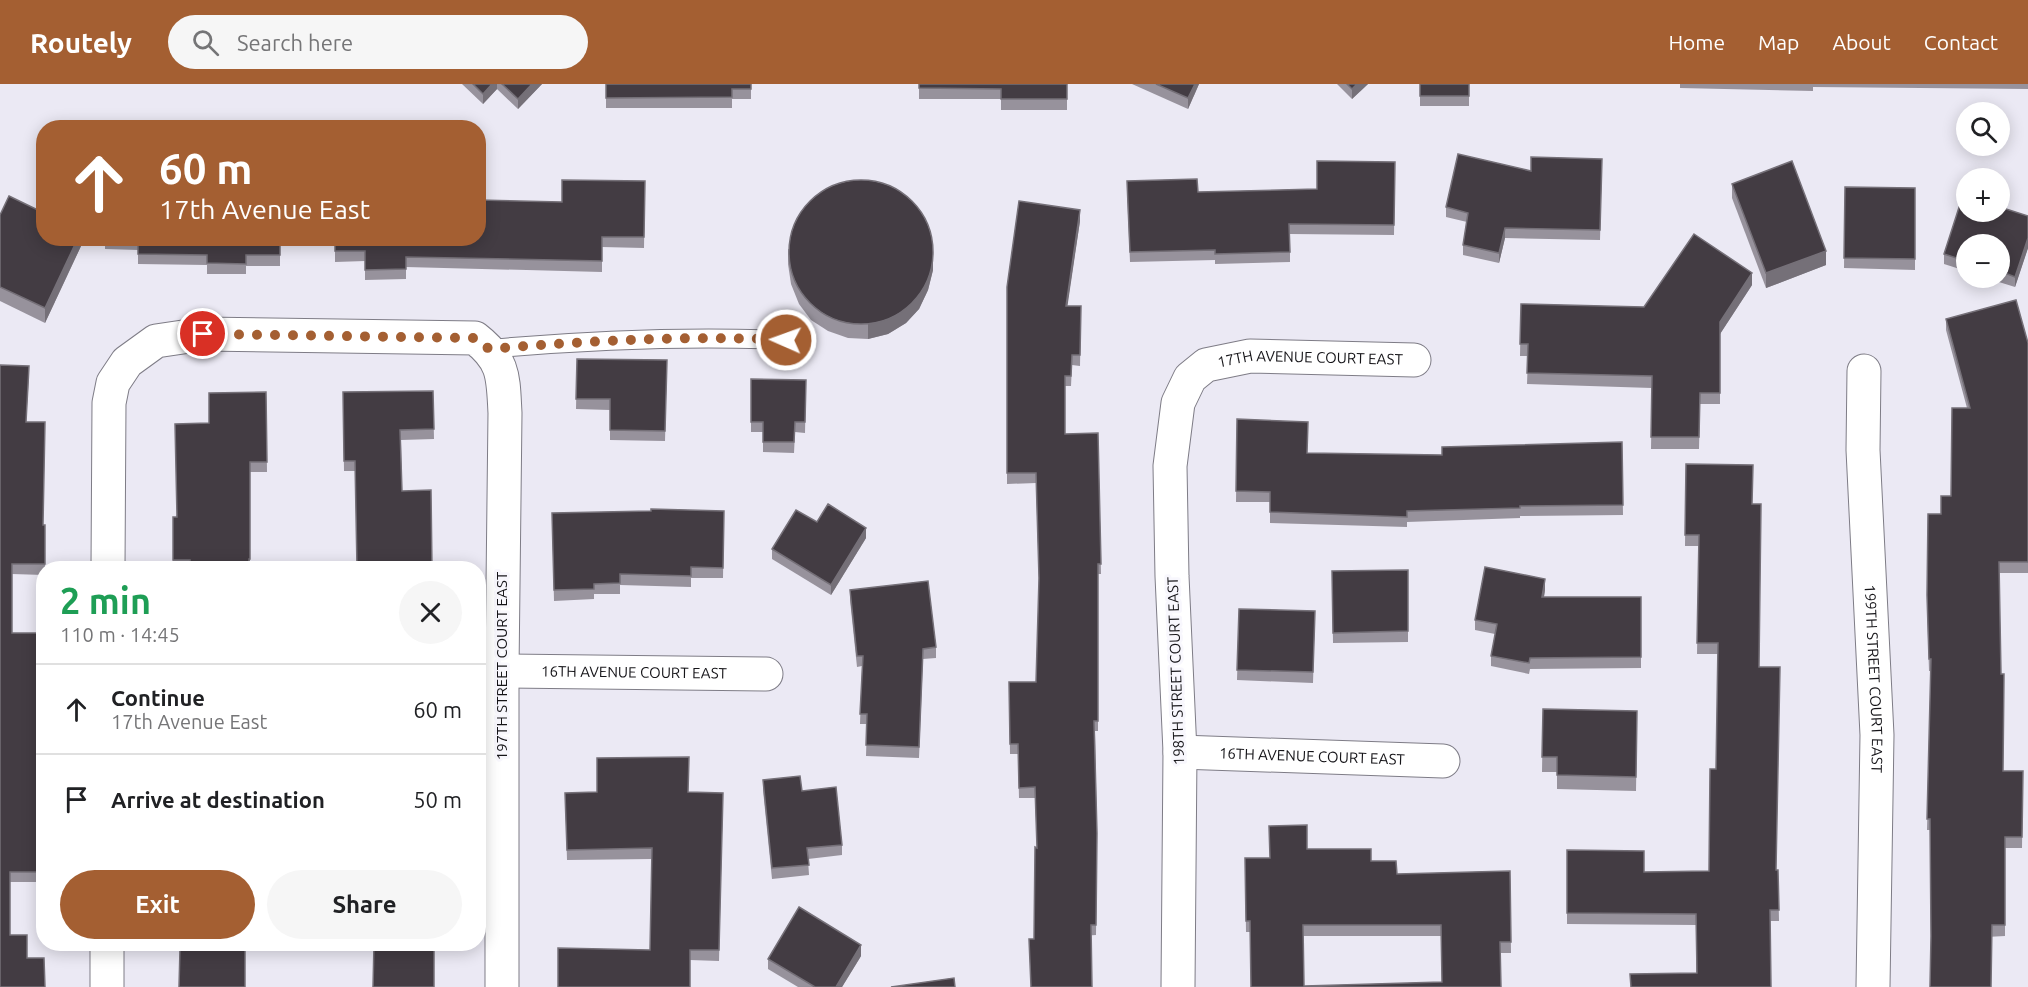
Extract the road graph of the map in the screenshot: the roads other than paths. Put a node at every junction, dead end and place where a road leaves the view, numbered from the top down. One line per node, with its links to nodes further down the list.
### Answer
1 (786, 340): 2 (lane)
2 (489, 349): 6 (street); 7 (street, 197TH STREET COURT EAST)
3 (1414, 360): 4 (street, 17TH AVENUE COURT EAST)
4 (1206, 365): 9 (street, 198TH STREET COURT EAST)
5 (1864, 371): 15 (street, 199TH STREET COURT EAST)
6 (108, 561)
7 (501, 671): 8 (street, 16TH AVENUE COURT EAST); 13 (street, 197TH STREET COURT EAST)
8 (766, 674)
9 (1180, 752): 10 (street, 16TH AVENUE COURT EAST); 14 (street, 198TH STREET COURT EAST)
10 (1443, 761)
11 (107, 951): 12 (street)
12 (107, 987)
13 (502, 987)
14 (1178, 987)
15 (1873, 987)

